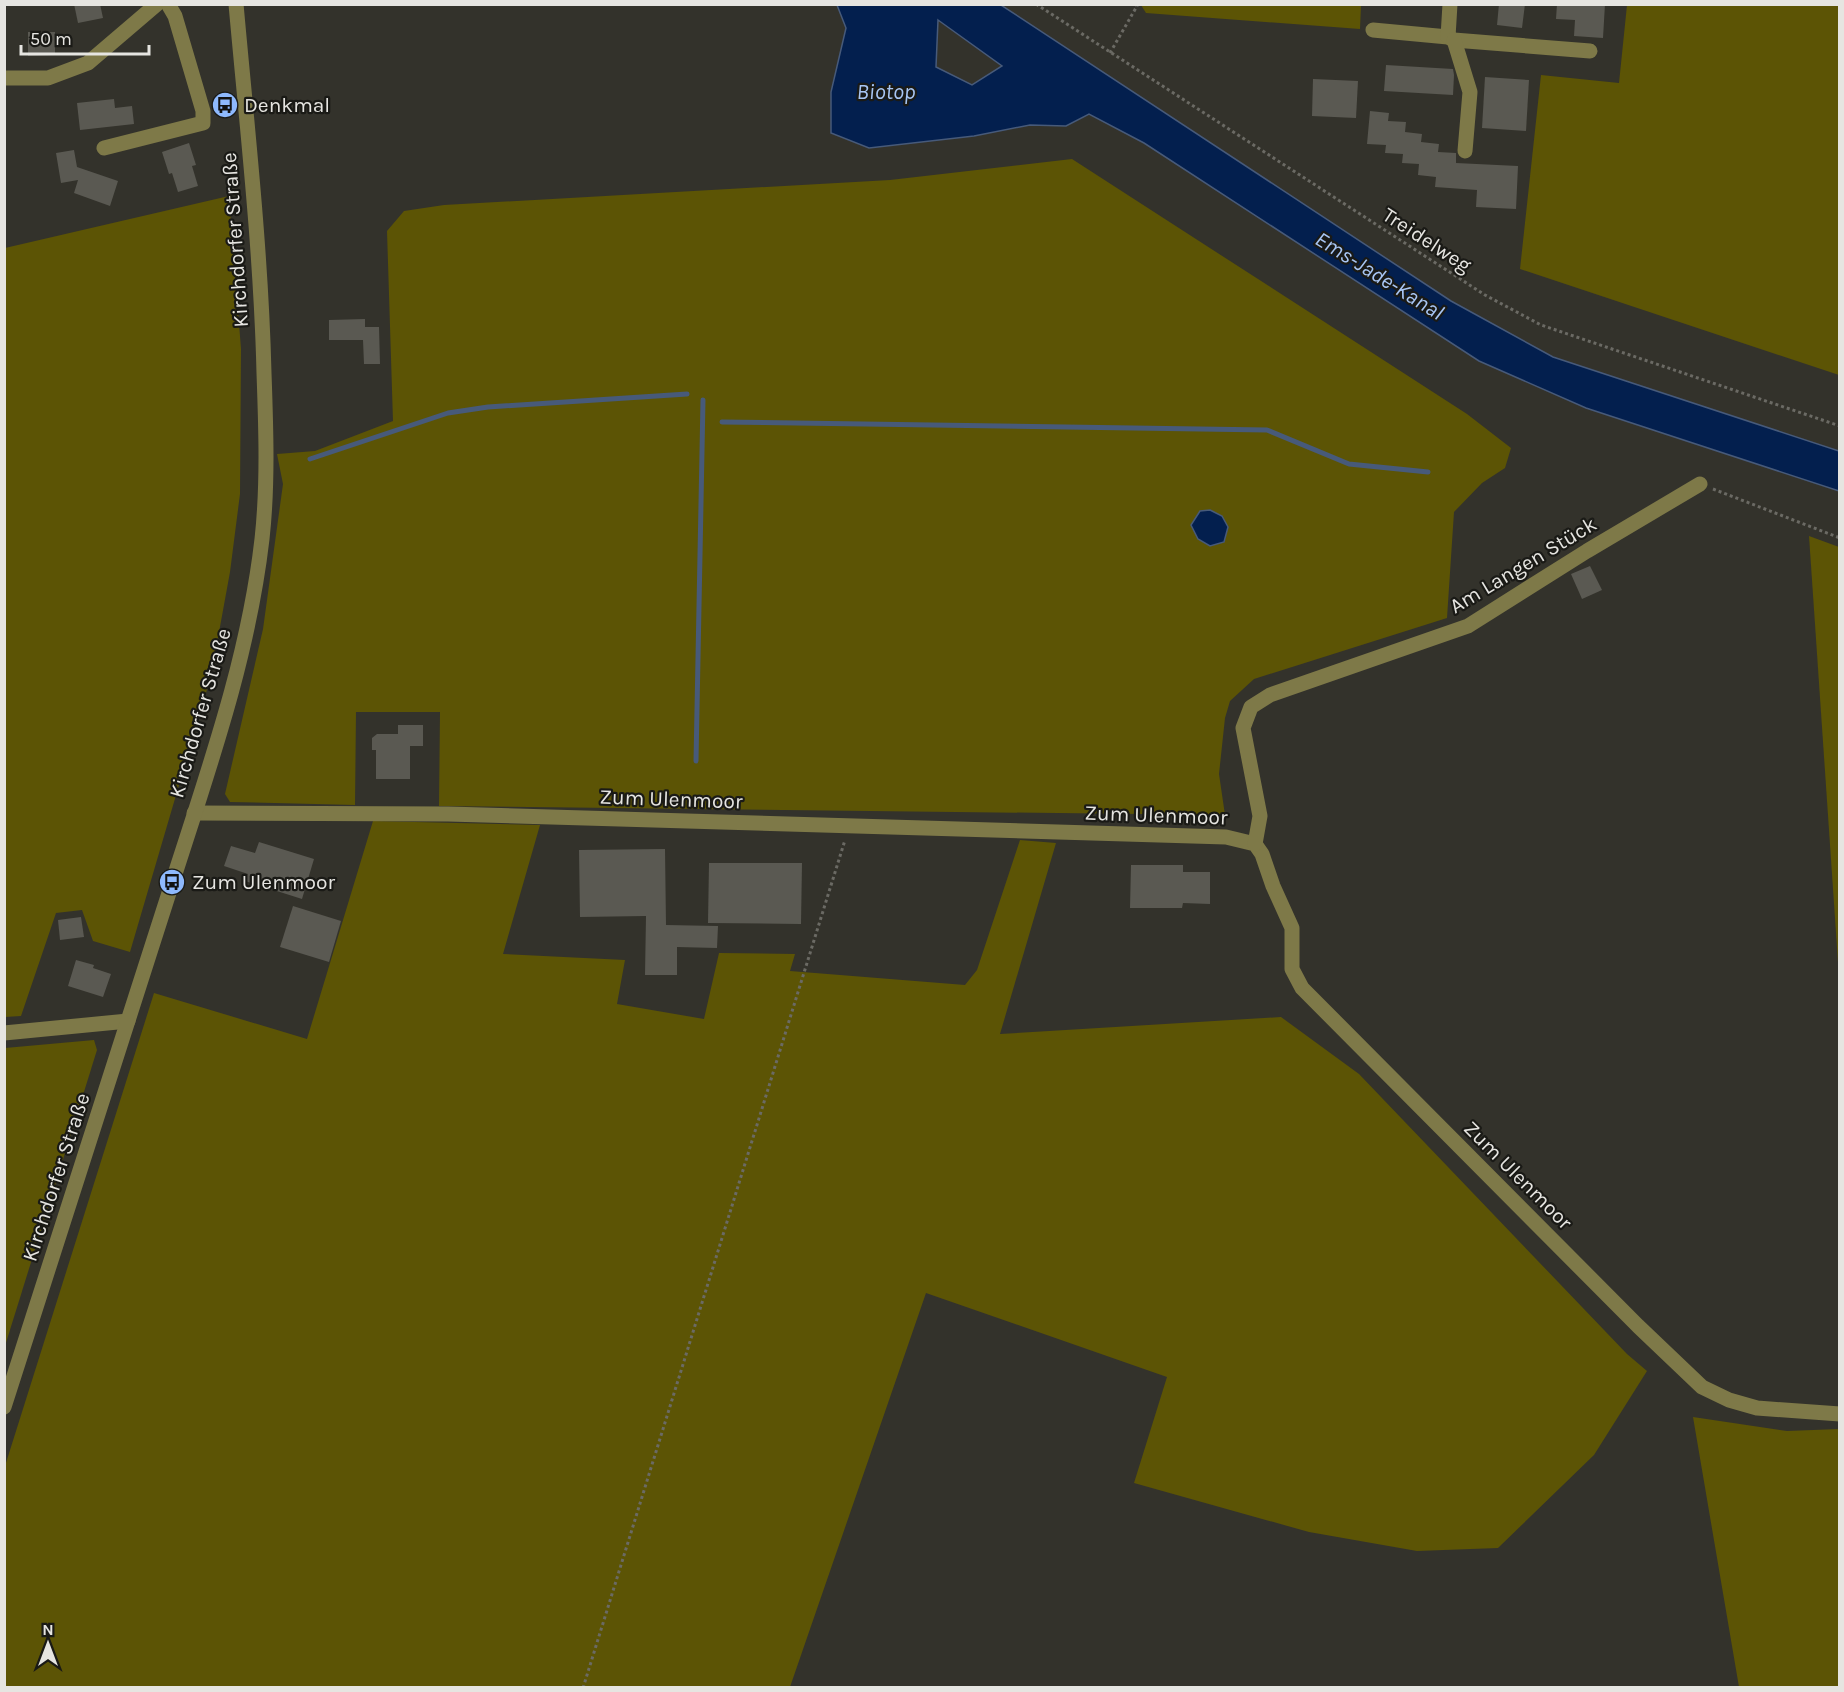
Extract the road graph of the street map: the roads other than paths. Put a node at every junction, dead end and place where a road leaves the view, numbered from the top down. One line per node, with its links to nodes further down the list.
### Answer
1 (157, 4): 8 (street)
2 (168, 4): 9 (street)
3 (236, 4): 12 (street, Kirchdorfer Straße)
4 (1450, 4): 6 (street)
5 (1372, 30): 6 (street)
6 (1451, 38): 7 (street); 10 (street)
7 (1590, 51)
8 (4, 78)
9 (104, 148)
10 (1465, 151)
11 (1700, 484): 13 (street, Am Langen Stück)
12 (194, 813): 13 (street, Zum Ulenmoor); 14 (street, Kirchdorfer Straße)
13 (1255, 844): 17 (street, Zum Ulenmoor)
14 (129, 1021): 15 (street); 16 (street, Kirchdorfer Straße)
15 (4, 1033)
16 (4, 1407)
17 (1839, 1414)

